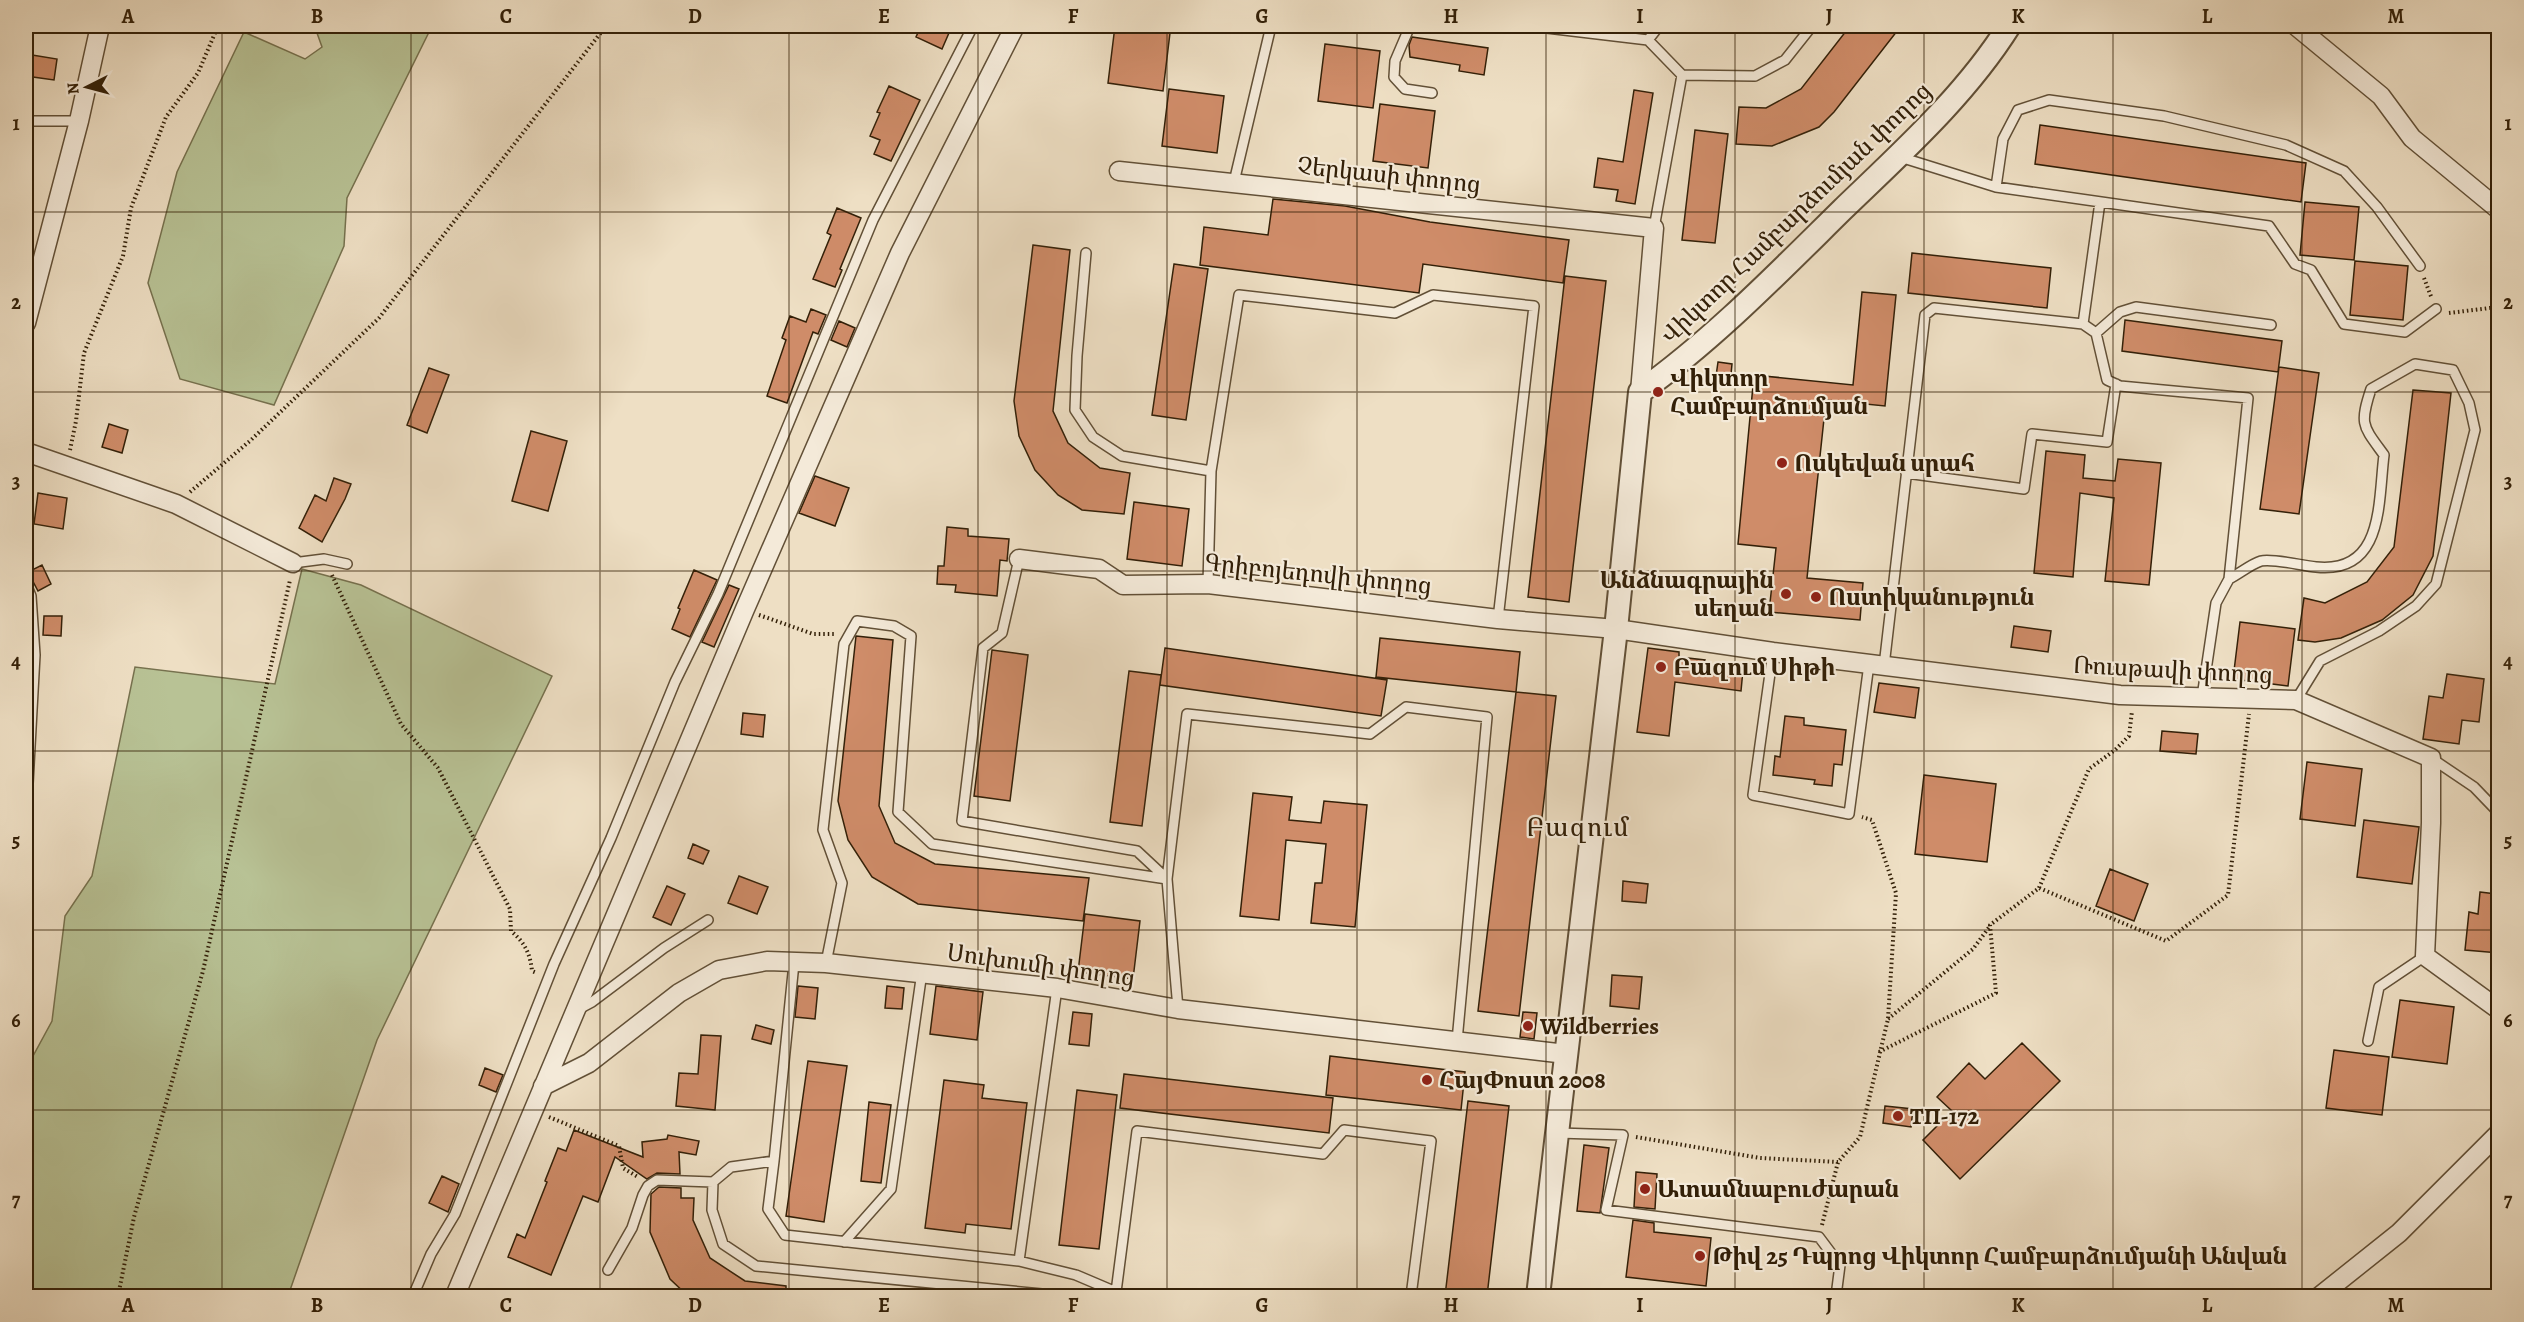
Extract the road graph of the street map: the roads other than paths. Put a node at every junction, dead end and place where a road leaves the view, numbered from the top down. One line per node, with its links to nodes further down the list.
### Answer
1 (100, 26): 15 (street)
2 (973, 26): 72 (lane)
3 (1015, 26): 59 (street)
4 (1271, 26): 18 (lane)
5 (1410, 26): 13 (lane)
6 (1530, 26): 11 (lane)
7 (1659, 26): 11 (lane)
8 (1812, 26): 12 (lane)
9 (2296, 26): 21 (street)
10 (2000, 32): 16 (street, Վիկտոր Համբարձումյան փողոց)
11 (1648, 40): 12 (lane)
12 (1682, 75): 22 (lane)
13 (1432, 93)
14 (26, 121): 15 (lane)
15 (79, 121): 26 (street)
16 (1898, 156): 19 (lane); 31 (street, Վիկտոր Համբարձումյան փողոց)
17 (1119, 171): 18 (street, Չերկասի փողոց)
18 (1234, 182): 22 (street, Չերկասի փողոց)
19 (1996, 187): 20 (lane); 24 (lane)
20 (2100, 202): 25 (lane); 27 (lane)
21 (2499, 209)
22 (1654, 228): 31 (street)
23 (1086, 253): 33 (lane)
24 (2420, 266)
25 (2436, 309)
26 (26, 323)
27 (2083, 324): 29 (lane); 34 (lane)
28 (2271, 325): 29 (lane)
29 (2096, 333): 30 (lane)
30 (2116, 384): 34 (lane); 38 (lane)
31 (1640, 392): 42 (street)
32 (26, 452): 36 (street)
33 (1211, 471): 40 (lane); 41 (lane)
34 (1906, 473): 44 (lane)
35 (1018, 559): 40 (street, Գրիբոյեդովի փողոց); 50 (lane)
36 (293, 563): 37 (lane)
37 (347, 564)
38 (2229, 579): 45 (lane); 46 (lane)
39 (26, 584): 49 (lane)
40 (1208, 584): 41 (street, Գրիբոյեդովի փողոց)
41 (1498, 619): 42 (street, Գրիբոյեդովի փողոց)
42 (1616, 629): 43 (street, Ռուսթավի փողոց); 62 (street)
43 (1773, 652): 44 (street, Ռուսթավի փողոց); 44 (lane)
44 (1876, 665): 45 (street, Ռուսթավի փողոց)
45 (2202, 697): 46 (street, Ռուսթավի փողոց)
46 (2296, 700): 47 (street, Ռուսթավի փողոց)
47 (2432, 758): 48 (lane); 52 (street)
48 (2499, 812)
49 (26, 820)
50 (1167, 879): 54 (lane); 57 (lane); 60 (lane)
51 (708, 920): 59 (lane)
52 (2425, 956): 58 (street); 61 (lane)
53 (794, 963): 54 (street, Սուխումի փողոց); 63 (street, Սուխումի փողոց); 66 (lane)
54 (826, 963): 55 (street, Սուխումի փողոց)
55 (922, 972): 56 (street, Սուխումի փողոց); 68 (lane)
56 (1058, 988): 57 (street, Սուխումի փողոց); 69 (lane)
57 (1179, 1009): 60 (street, Սուխումի փողոց)
58 (2499, 1009)
59 (575, 1012): 63 (street)
60 (1457, 1041): 62 (street, Սուխումի փողոց)
61 (2368, 1041)
62 (1566, 1053): 64 (street)
63 (543, 1086): 73 (street)
64 (1557, 1133): 77 (street); 78 (lane)
65 (2499, 1134): 79 (street)
66 (774, 1161): 67 (lane); 68 (lane)
67 (713, 1182): 70 (lane); 74 (lane)
68 (844, 1242): 69 (lane)
69 (1019, 1261): 71 (lane)
70 (608, 1270)
71 (1116, 1294): 75 (lane); 76 (lane)
72 (413, 1296)
73 (455, 1296)
74 (1063, 1296)
75 (1081, 1296)
76 (1411, 1296)
77 (1538, 1296)
78 (1836, 1296)
79 (2320, 1296)

